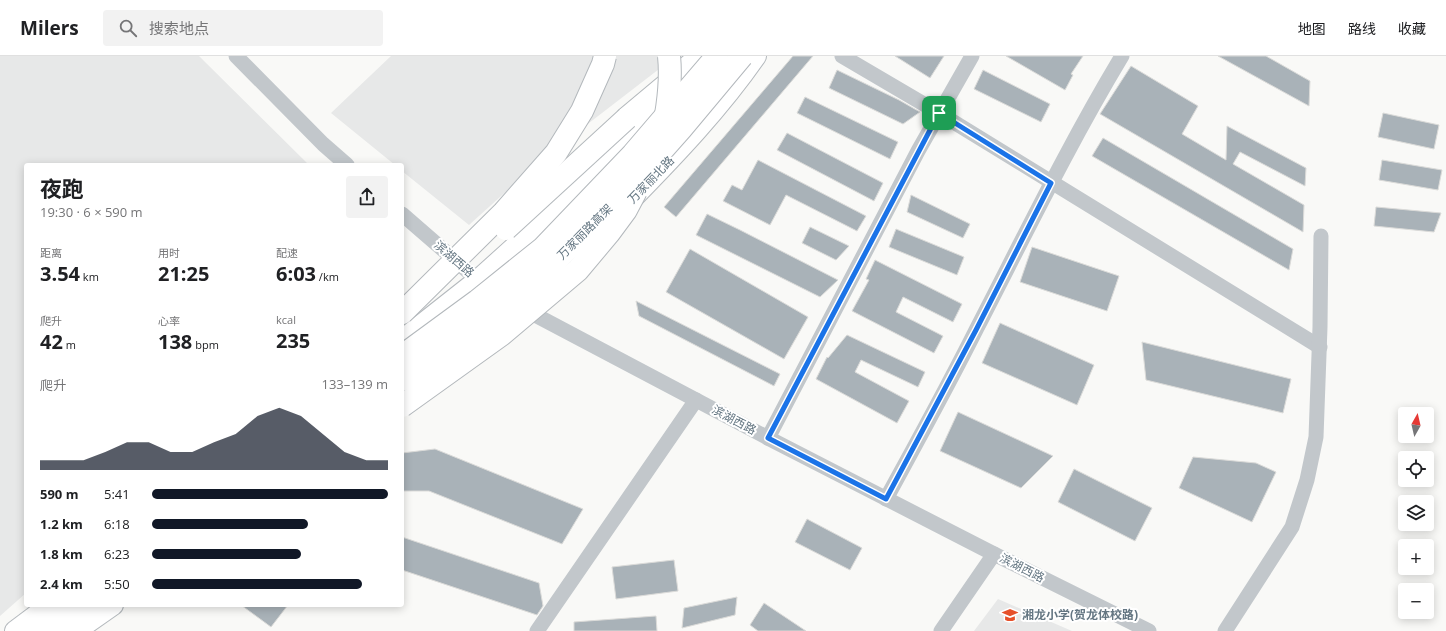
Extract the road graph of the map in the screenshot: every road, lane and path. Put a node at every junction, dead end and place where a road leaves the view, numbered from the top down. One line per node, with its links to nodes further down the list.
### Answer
1 (236, 56): 11 (street)
2 (605, 56): 17 (highway, bridge)
3 (669, 56): 25 (highway, bridge)
4 (742, 56): 22 (highway, 万家丽路高架, bridge)
5 (756, 56): 16 (main road, 万家丽北路)
6 (842, 56): 10 (street)
7 (972, 56): 10 (street)
8 (1122, 56): 12 (street)
9 (708, 59): 15 (main road); 18 (highway, bridge); 21 (highway, 万家丽路高架, bridge)
10 (939, 113): 12 (street); 26 (street)
11 (344, 163)
12 (1051, 183): 20 (street); 27 (street)
13 (404, 216): 15 (street, 滨湖西路)
14 (1320, 236): 20 (street)
15 (478, 280): 16 (street, 滨湖西路); 19 (main road)
16 (524, 309): 23 (main road, 万家丽北路); 24 (street, 滨湖西路)
17 (404, 311)
18 (404, 316)
19 (404, 338)
20 (1320, 347): 40 (street)
21 (404, 355)
22 (404, 379)
23 (404, 394)
24 (696, 400): 26 (street, 滨湖西路); 37 (street)
25 (404, 405)
26 (768, 438): 27 (street, 滨湖西路)
27 (886, 499): 28 (street, 滨湖西路)
28 (994, 554): 38 (street); 39 (street, 滨湖西路)
29 (46, 607): 33 (main road)
30 (81, 607): 34 (highway)
31 (82, 607): 35 (highway)
32 (110, 607): 36 (main road)
33 (15, 631)
34 (31, 631)
35 (54, 631)
36 (76, 631)
37 (537, 631)
38 (942, 631)
39 (1149, 631)
40 (1225, 631)

